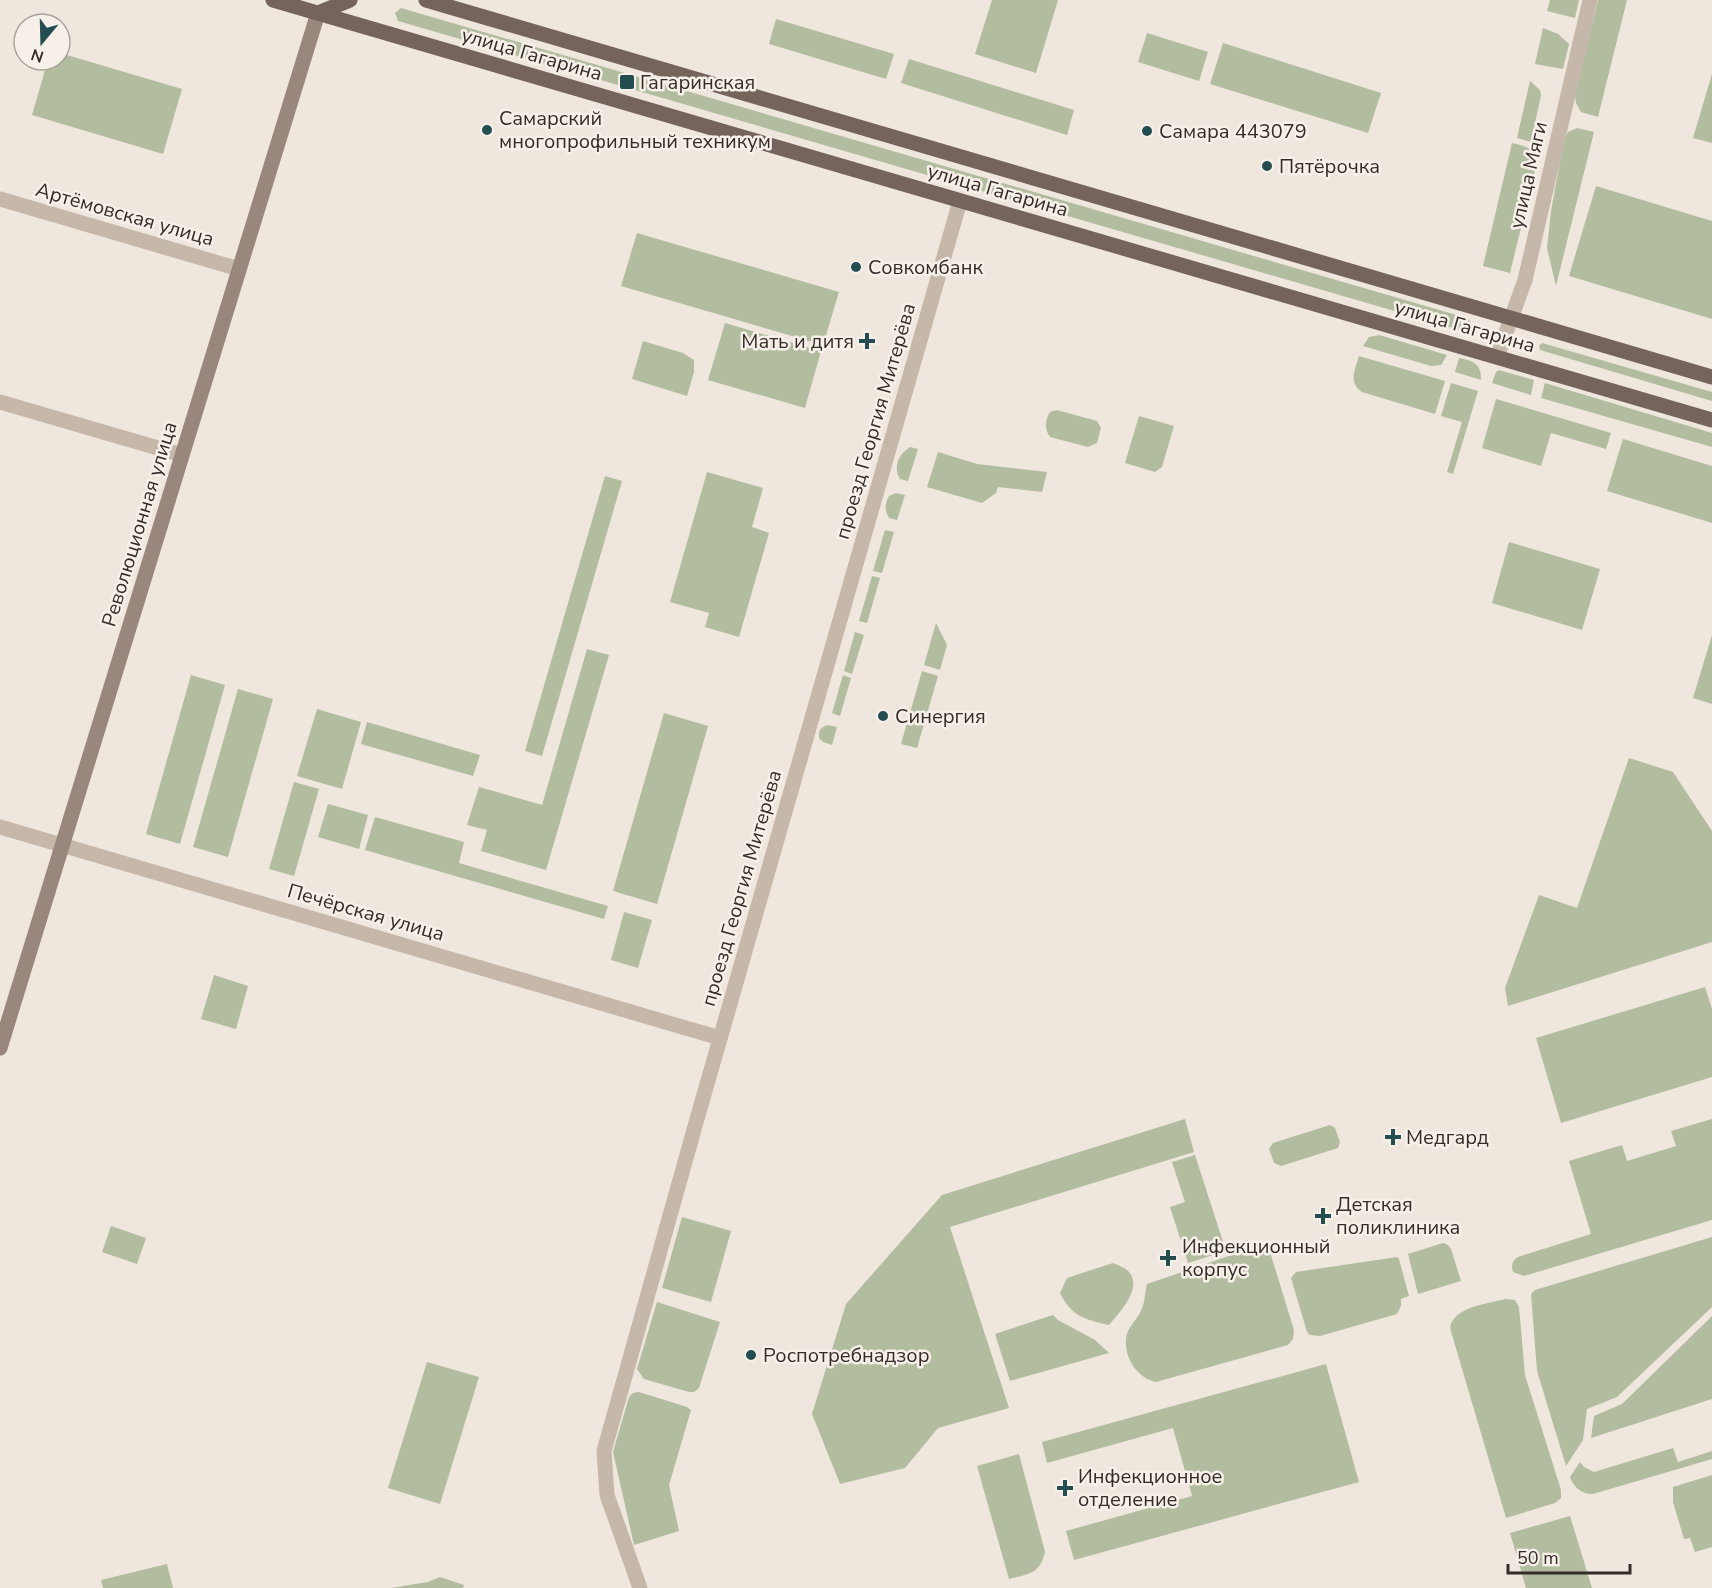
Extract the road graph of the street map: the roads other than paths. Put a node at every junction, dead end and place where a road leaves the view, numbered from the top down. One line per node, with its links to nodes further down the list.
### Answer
1 (273, 0): 5 (main road, улица Гагарина)
2 (350, 0): 5 (main road)
3 (426, 0): 9 (main road, улица Гагарина)
4 (1590, 0): 9 (street, улица Мяги)
5 (321, 7): 7 (main road, улица Гагарина); 8 (main road, Революционная улица)
6 (0, 199): 8 (street, Артёмовская улица)
7 (960, 201): 10 (main road, улица Гагарина); 17 (street, проезд Георгия Митерёва)
8 (239, 268): 14 (main road, Революционная улица)
9 (1512, 318): 10 (street, улица Мяги); 11 (main road, улица Гагарина)
10 (1497, 357): 13 (main road, улица Гагарина)
11 (1712, 377)
12 (0, 402): 14 (street)
13 (1712, 420)
14 (182, 455): 16 (main road, Революционная улица)
15 (0, 827): 16 (street, Печёрская улица)
16 (62, 845): 17 (street, Печёрская улица); 18 (main road, Революционная улица)
17 (720, 1038): 19 (street, проезд Георгия Митерёва)
18 (0, 1048)
19 (640, 1588)

